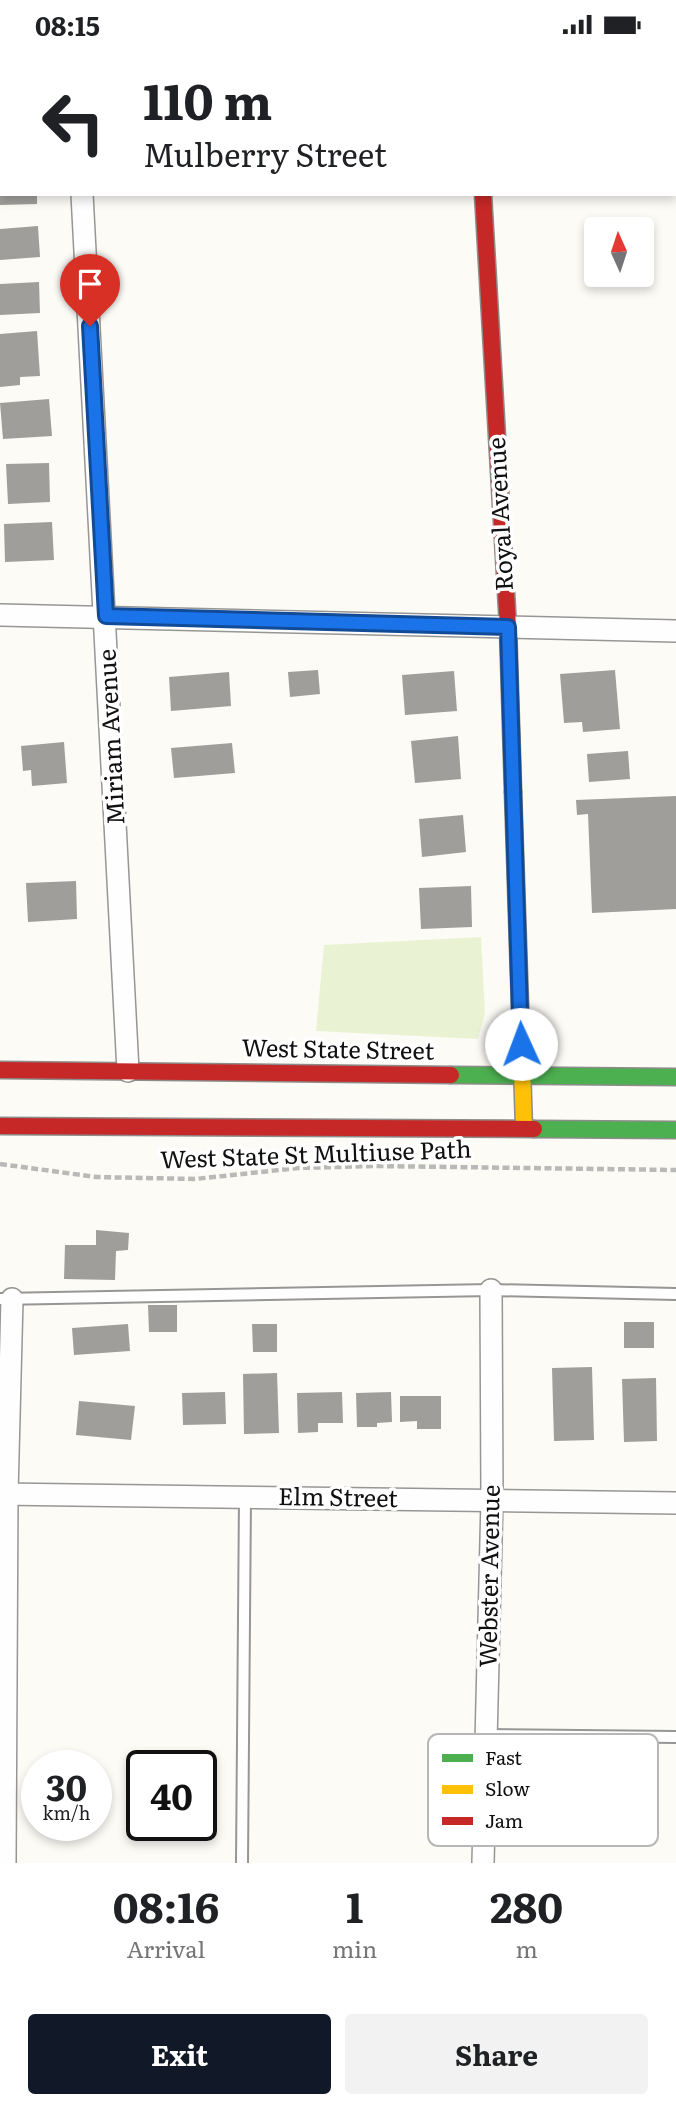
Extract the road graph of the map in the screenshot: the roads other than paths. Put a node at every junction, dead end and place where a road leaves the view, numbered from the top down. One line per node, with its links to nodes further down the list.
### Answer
1 (82, 196): 4 (street, Miriam Avenue)
2 (483, 196): 5 (main road, Royal Avenue)
3 (0, 615): 4 (street)
4 (106, 616): 5 (street); 8 (street, Miriam Avenue)
5 (508, 627): 6 (street); 9 (main road, Royal Avenue)
6 (676, 631)
7 (0, 1070): 8 (main road, West State Street)
8 (128, 1071): 9 (main road, West State Street)
9 (522, 1075): 10 (main road, West State Street); 12 (main road, Royal Avenue)
10 (676, 1077)
11 (0, 1126): 12 (main road)
12 (524, 1128): 13 (main road)
13 (676, 1131)
14 (491, 1290): 15 (lane); 16 (lane); 19 (street, Webster Avenue)
15 (676, 1294)
16 (6, 1299): 17 (street)
17 (3, 1494): 18 (street, Elm Street); 24 (street)
18 (245, 1497): 19 (street, Elm Street); 25 (lane)
19 (492, 1500): 20 (street, Elm Street); 21 (street, Webster Avenue)
20 (676, 1503)
21 (486, 1734)
22 (658, 1737): 23 (lane)
23 (676, 1737)
24 (5, 1863)
25 (242, 1863)

